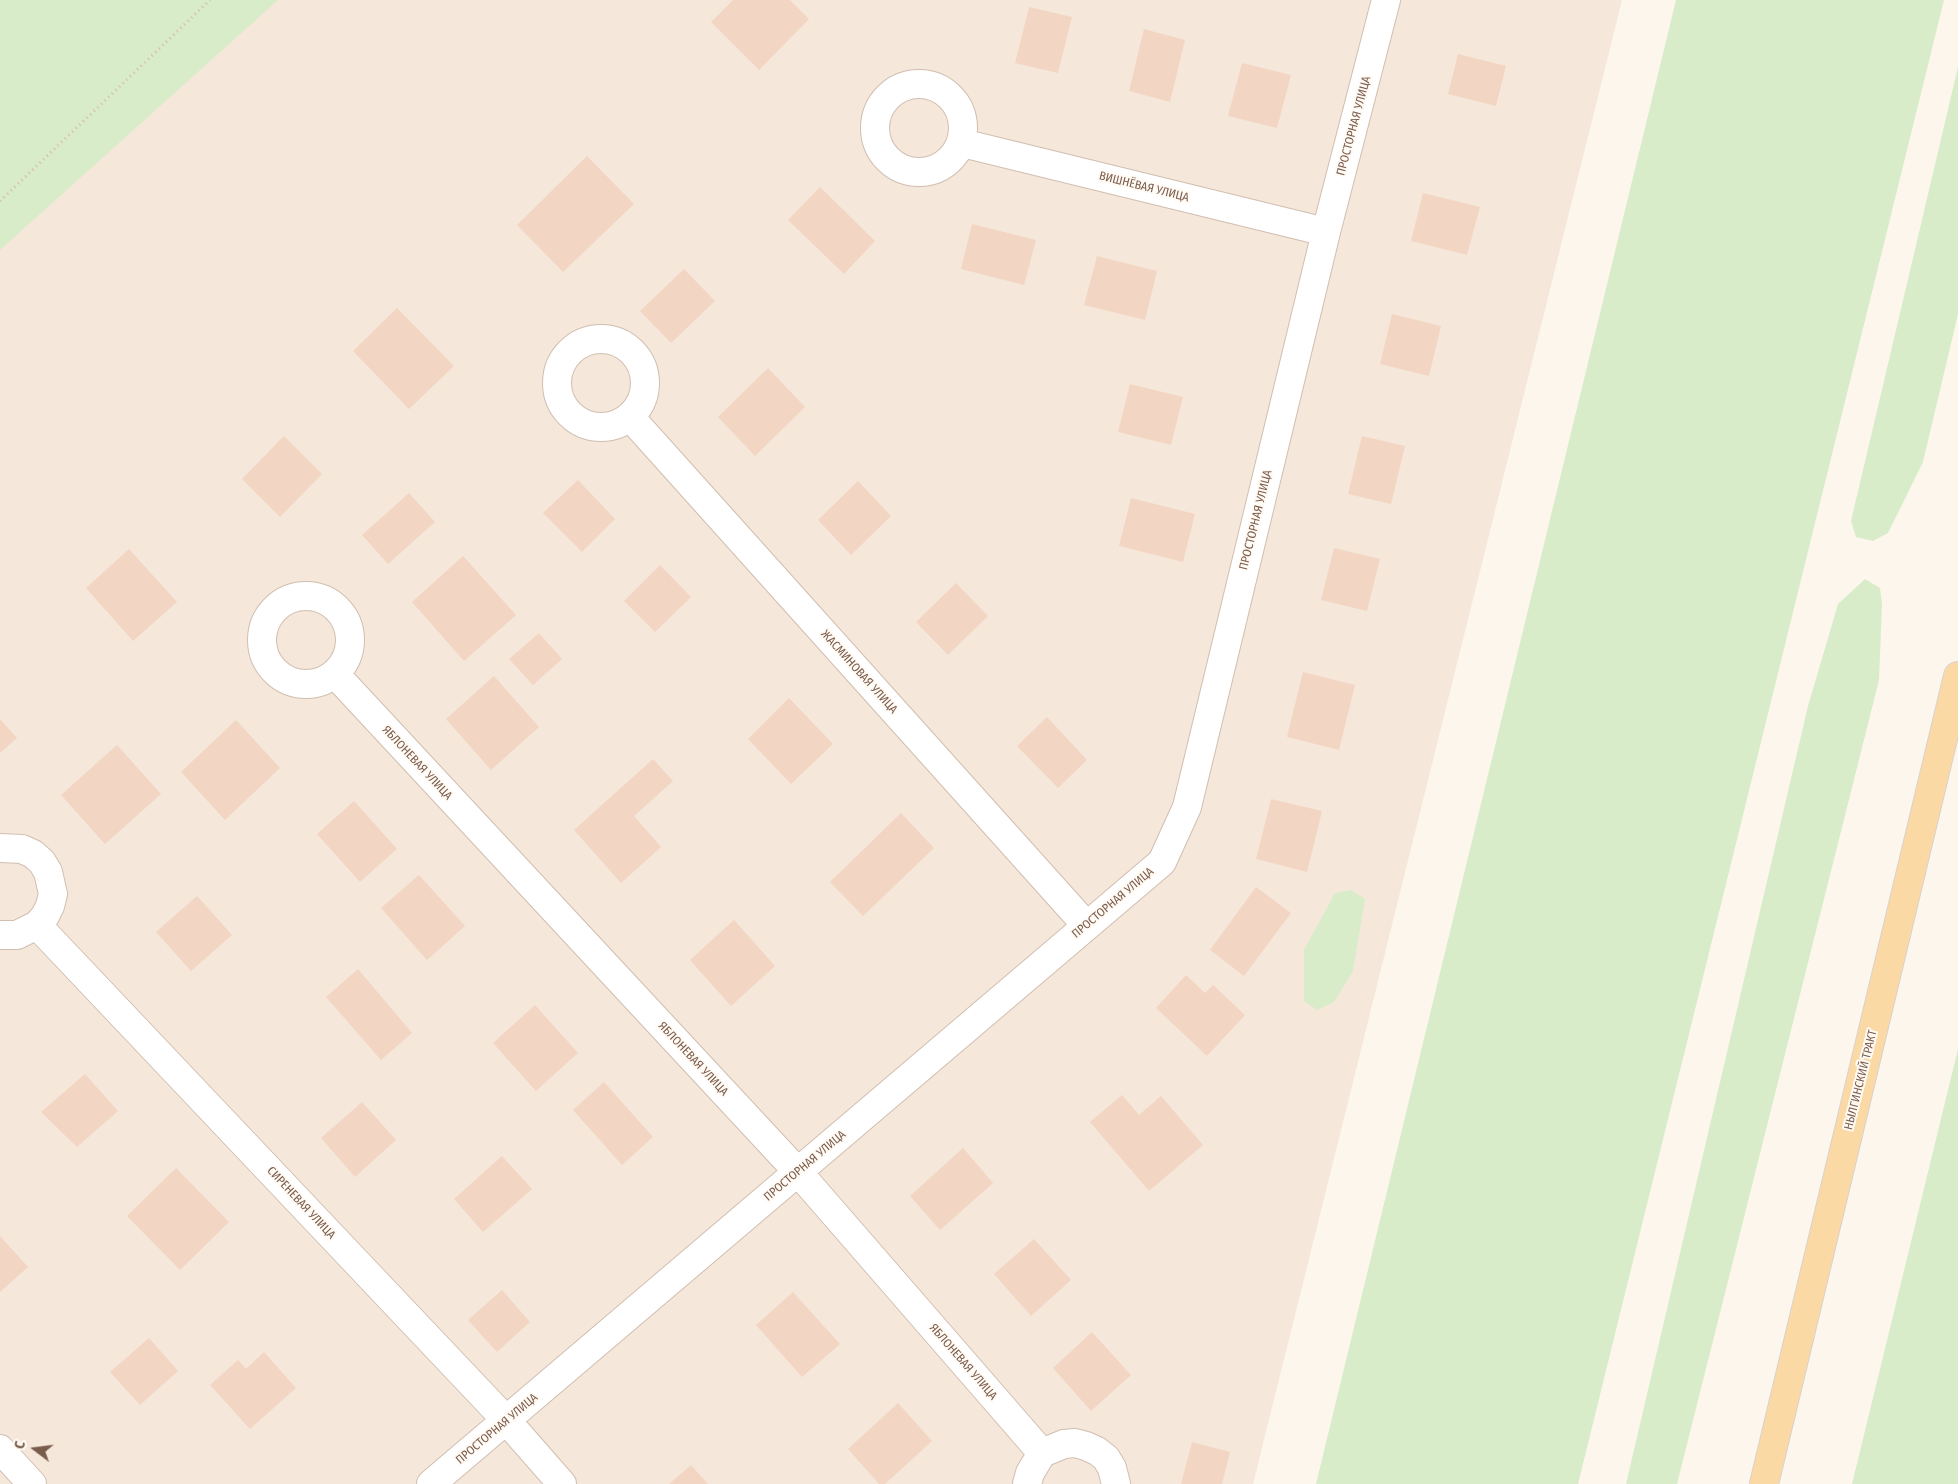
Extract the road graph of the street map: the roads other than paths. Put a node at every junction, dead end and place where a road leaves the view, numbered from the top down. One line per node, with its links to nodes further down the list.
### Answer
1 (1386, 0): 3 (street, ПРОСТОРНАЯ УЛИЦА)
2 (962, 143): 3 (street, ВИШНЁВАЯ УЛИЦА)
3 (1326, 232): 9 (street, ПРОСТОРНАЯ УЛИЦА)
4 (631, 418): 9 (street, ЖАСМИНОВАЯ УЛИЦА)
5 (335, 674): 11 (street, ЯБЛОНЕВАЯ УЛИЦА)
6 (1958, 676): 20 (main road, НЫЛГИНСКИЙ ТРАКТ)
7 (0, 848): 8 (street)
8 (38, 925): 10 (street); 12 (street, СИРЕНЕВАЯ УЛИЦА)
9 (1087, 926): 11 (street, ПРОСТОРНАЯ УЛИЦА)
10 (0, 935)
11 (798, 1172): 12 (street, ПРОСТОРНАЯ УЛИЦА); 14 (street, ЯБЛОНЕВАЯ УЛИЦА)
12 (506, 1420): 16 (street, ПРОСТОРНАЯ УЛИЦА); 17 (street, СИРЕНЕВАЯ УЛИЦА)
13 (0, 1449): 15 (street)
14 (1042, 1453): 18 (street); 19 (street)
15 (32, 1484)
16 (431, 1484)
17 (562, 1484)
18 (1027, 1484)
19 (1116, 1484)
20 (1764, 1484)

